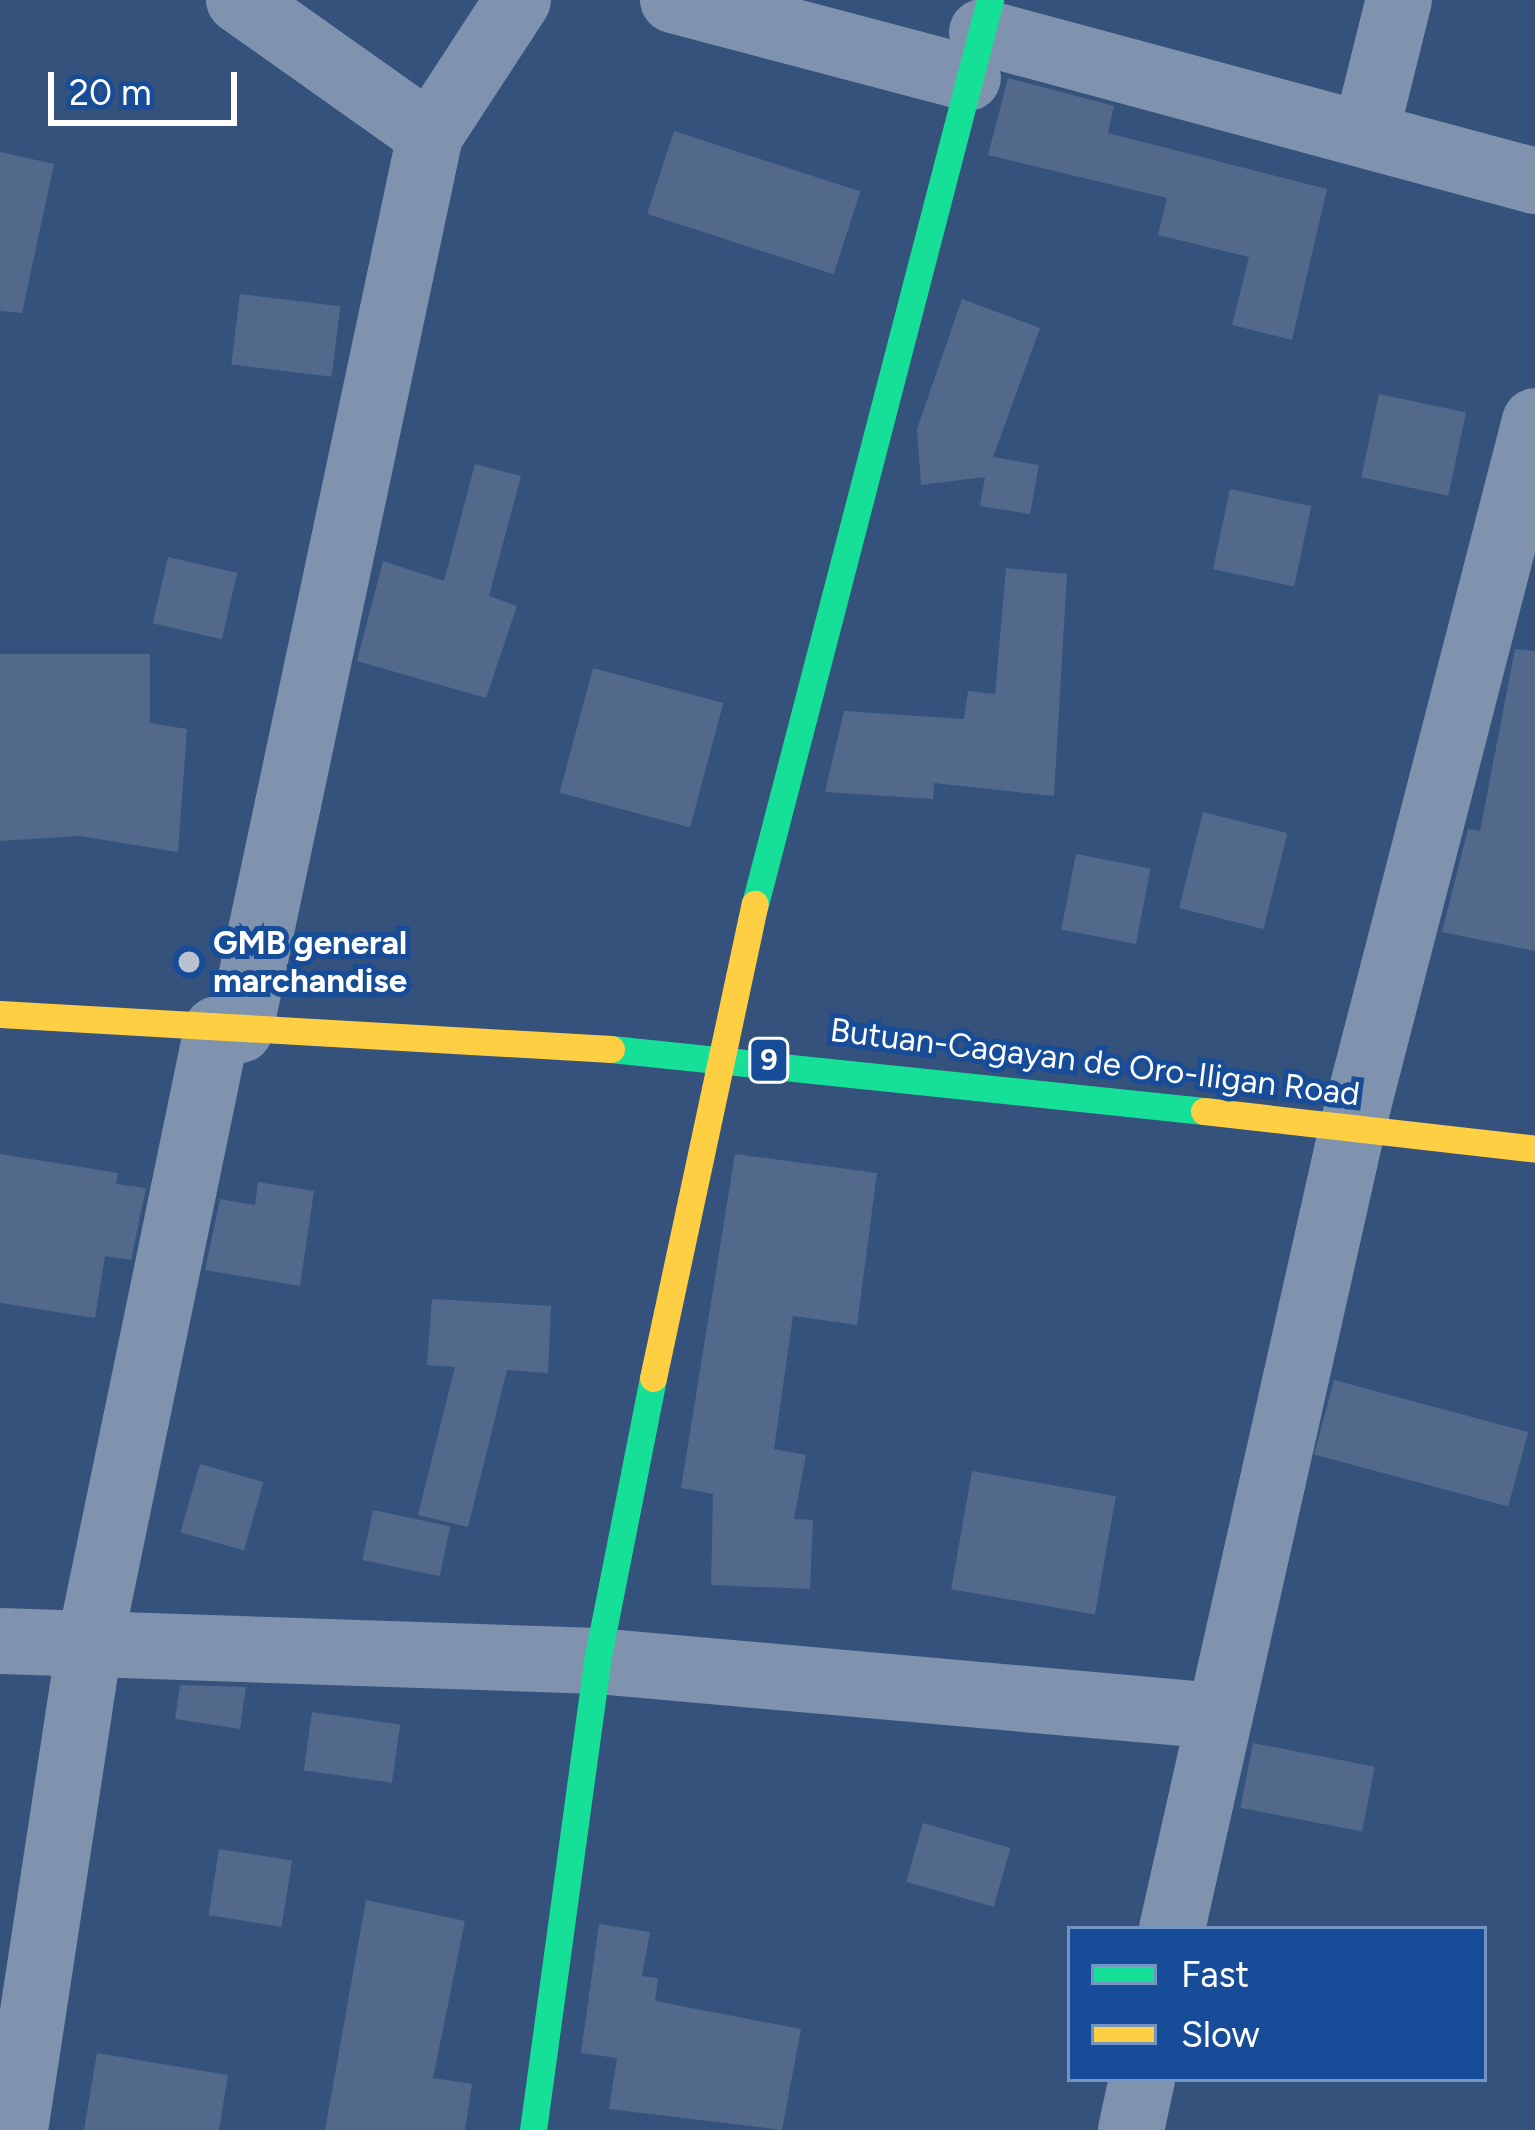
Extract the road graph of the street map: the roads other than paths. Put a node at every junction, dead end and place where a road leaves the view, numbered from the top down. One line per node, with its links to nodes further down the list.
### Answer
1 (239, 0): 8 (street)
2 (518, 0): 8 (street)
3 (673, 0): 5 (street)
4 (1399, 0): 7 (street)
5 (814, 18): 6 (street)
6 (980, 37): 7 (street); 13 (main road)
7 (1366, 132): 9 (street)
8 (430, 135): 12 (street)
9 (1535, 181)
10 (1535, 422): 14 (street)
11 (0, 1014): 12 (main road, Butuan-Cagayan de Oro-Iligan Road / 9)
12 (228, 1029): 13 (main road, Butuan-Cagayan de Oro-Iligan Road / 9); 17 (street)
13 (716, 1054): 14 (main road, Butuan-Cagayan de Oro-Iligan Road / 9); 18 (main road)
14 (1352, 1129): 15 (main road, Butuan-Cagayan de Oro-Iligan Road / 9); 19 (street)
15 (1535, 1149)
16 (0, 1641): 17 (street)
17 (89, 1646): 18 (street); 22 (street)
18 (597, 1660): 19 (street); 23 (main road)
19 (1216, 1716): 20 (street)
20 (1173, 1926)
21 (1141, 2082): 24 (street)
22 (15, 2130)
23 (533, 2130)
24 (1131, 2130)

